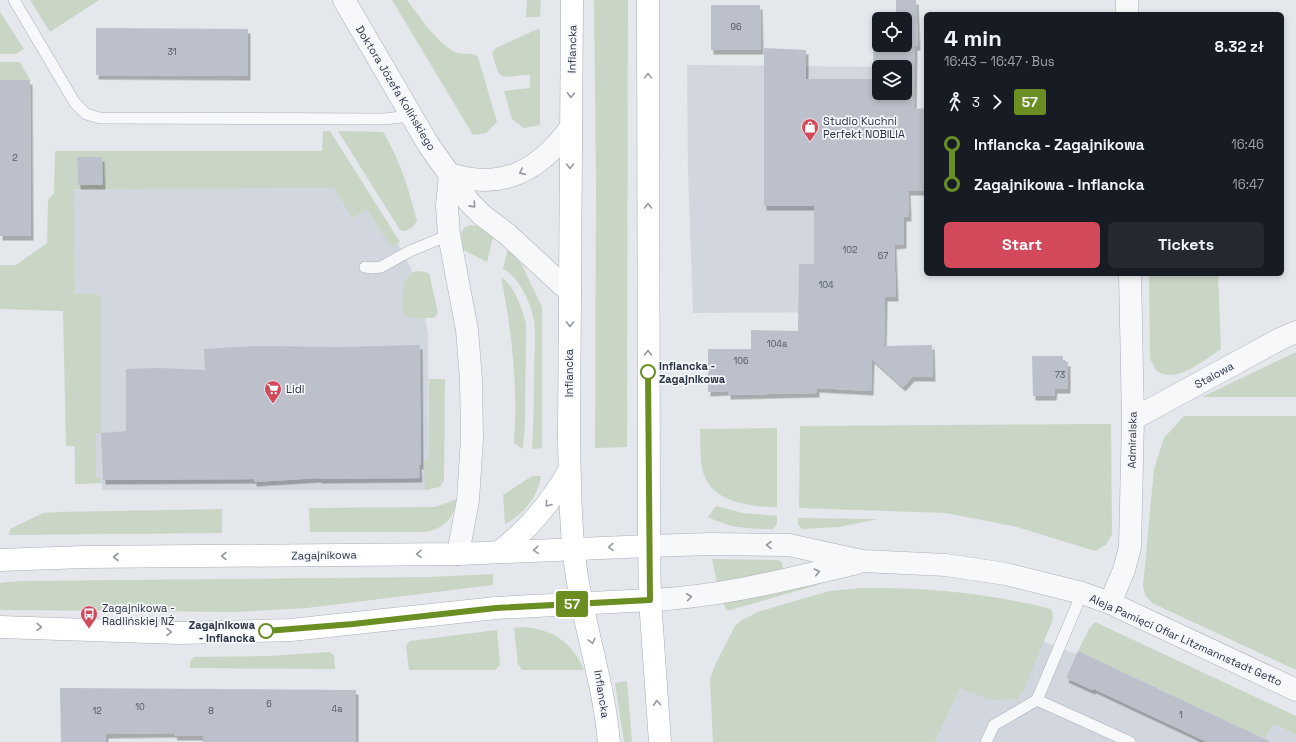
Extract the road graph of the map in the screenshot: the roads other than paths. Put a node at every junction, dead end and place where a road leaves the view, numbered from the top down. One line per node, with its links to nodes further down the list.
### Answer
1 (14, 0): 7 (lane)
2 (344, 0): 7 (street, Doktora Józefa Kolińskiego)
3 (572, 0): 8 (main road, Inflancka, one-way to 8)
4 (648, 0): 17 (main road, one-way to 4)
5 (1127, 0): 6 (street)
6 (1127, 12)
7 (411, 116): 9 (street, Doktora Józefa Kolińskiego)
8 (570, 127): 9 (street, one-way to 9); 13 (main road, Inflancka, one-way to 13)
9 (450, 174): 10 (street); 13 (street, Doktora Józefa Kolińskiego, one-way to 13)
10 (449, 235): 11 (lane); 20 (street)
11 (365, 267)
12 (1130, 276): 15 (street, Admiralska)
13 (570, 292): 16 (main road, Inflancka, one-way to 16)
14 (1296, 332): 15 (street, Stalowa)
15 (1133, 419): 25 (street, Admiralska)
16 (569, 471): 18 (main road, Inflancka); 19 (main road, one-way to 19)
17 (649, 546): 18 (main road, Zagajnikowa, one-way to 18); 22 (street, Aleja Pamięci Ofiar Litzmannstadt Getto, one-way to 17); 24 (main road)
18 (574, 549): 19 (main road, Zagajnikowa, one-way to 19); 26 (main road, Inflancka)
19 (500, 552): 20 (main road, Zagajnikowa)
20 (458, 554): 21 (main road, Zagajnikowa, one-way to 21)
21 (0, 560)
22 (862, 561): 23 (street, Aleja Pamięci Ofiar Litzmannstadt Getto); 24 (street, Aleja Pamięci Ofiar Litzmannstadt Getto, one-way to 22)
23 (1082, 593): 25 (street, Aleja Pamięci Ofiar Litzmannstadt Getto); 29 (lane)
24 (650, 600): 26 (main road); 31 (main road, one-way to 24)
25 (1110, 603): 28 (street, Aleja Pamięci Ofiar Litzmannstadt Getto)
26 (582, 604): 27 (main road, one-way to 26); 30 (main road, Inflancka, one-way to 30)
27 (0, 627)
28 (1296, 690)
29 (1036, 700): 32 (lane); 33 (lane)
30 (609, 742)
31 (660, 742)
32 (986, 742)
33 (1130, 742)

